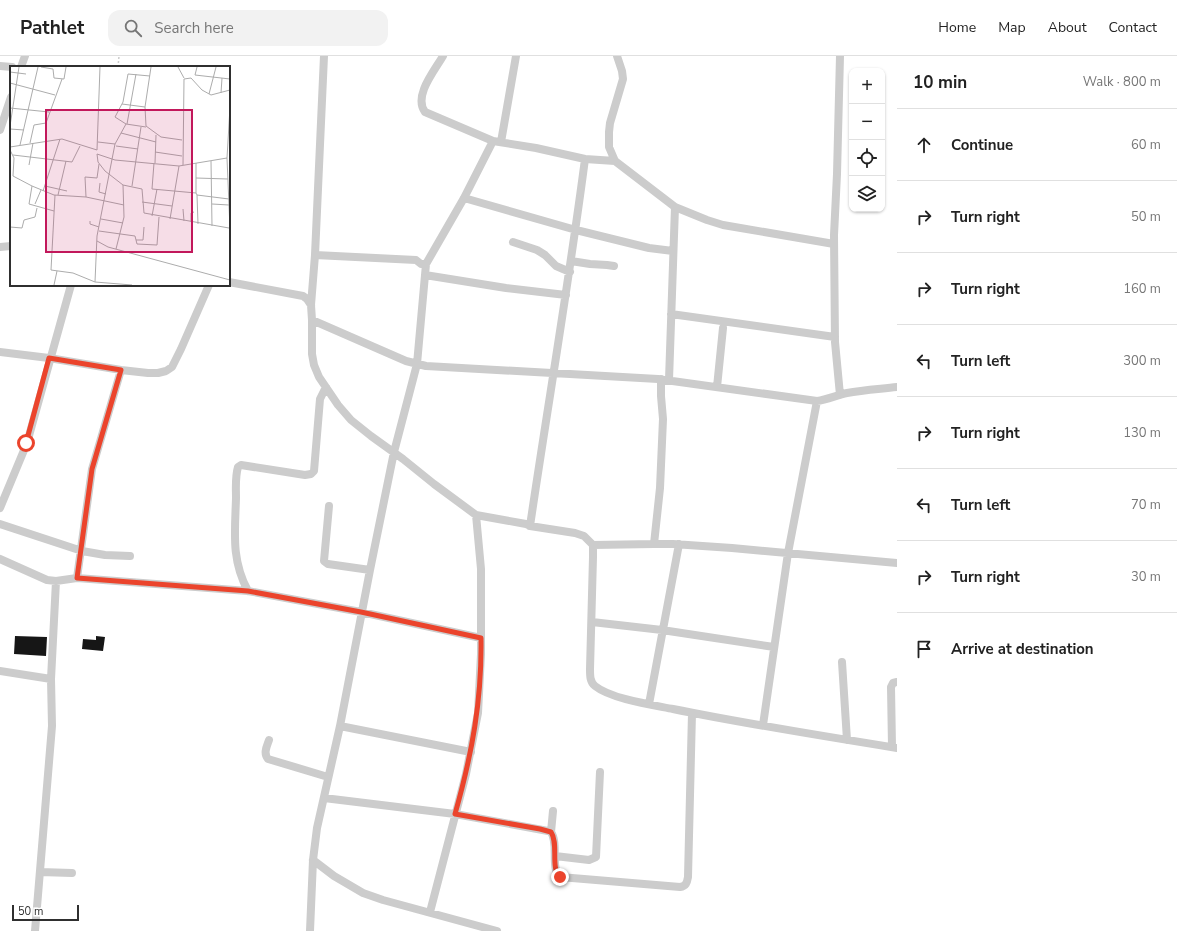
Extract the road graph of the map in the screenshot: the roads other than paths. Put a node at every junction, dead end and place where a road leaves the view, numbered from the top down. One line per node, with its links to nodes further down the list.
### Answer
1 (25, 56): 8 (street)
2 (324, 56): 23 (street)
3 (443, 56): 12 (street)
4 (516, 56): 12 (street)
5 (617, 56): 14 (street)
6 (840, 56): 19 (street)
7 (0, 66): 9 (street)
8 (21, 66)
9 (10, 67)
10 (10, 100): 11 (street)
11 (0, 130)
12 (497, 142): 13 (street); 15 (street)
13 (585, 159): 14 (street); 17 (street)
14 (615, 161): 16 (street)
15 (464, 198): 17 (street); 25 (street)
16 (675, 207): 19 (street); 22 (street)
17 (576, 230): 22 (street); 24 (street)
18 (513, 242): 27 (street)
19 (834, 244): 39 (street)
20 (10, 246): 21 (street)
21 (0, 247)
22 (673, 251): 36 (street)
23 (315, 255): 25 (street); 32 (street)
24 (571, 261): 26 (street); 27 (street)
25 (426, 264): 28 (street)
26 (614, 266)
27 (570, 272): 34 (street)
28 (426, 275): 34 (street); 42 (street)
29 (230, 282): 33 (street)
30 (71, 286): 41 (street)
31 (209, 286): 43 (street)
32 (312, 289): 33 (street); 35 (street)
33 (302, 296): 35 (street)
34 (566, 296): 44 (street)
35 (311, 305): 37 (street)
36 (671, 314): 39 (street); 45 (street)
37 (312, 320): 42 (street); 46 (street)
38 (723, 328): 47 (street)
39 (835, 337): 49 (street)
40 (0, 352): 41 (street)
41 (49, 358): 43 (street); 53 (street)
42 (417, 364): 44 (street); 51 (street)
43 (121, 370): 60 (street)
44 (554, 372): 45 (street); 56 (street)
45 (665, 380): 47 (street); 57 (street)
46 (326, 387): 51 (street); 68 (street)
47 (717, 387): 50 (street)
48 (897, 387): 49 (street)
49 (840, 395): 50 (street)
50 (817, 400): 61 (street)
51 (394, 452): 54 (street); 65 (street)
52 (329, 506): 65 (street)
53 (0, 508)
54 (476, 515): 56 (street); 72 (street)
55 (0, 524): 60 (street)
56 (530, 526): 59 (street)
57 (654, 544): 58 (street); 59 (street)
58 (680, 544): 61 (street); 71 (street)
59 (593, 545): 70 (street)
60 (82, 551): 62 (street); 66 (street)
61 (788, 553): 64 (street); 73 (street)
62 (130, 556)
63 (0, 559): 67 (street)
64 (897, 563)
65 (370, 570): 69 (street)
66 (77, 578): 67 (street); 68 (street)
67 (56, 581): 76 (street)
68 (248, 591): 69 (street)
69 (361, 612): 72 (street); 81 (street)
70 (592, 622): 71 (street); 78 (street)
71 (662, 630): 73 (street); 78 (street)
72 (481, 638): 85 (street)
73 (774, 646): 80 (street)
74 (842, 662): 83 (street)
75 (0, 671): 76 (street)
76 (51, 679): 94 (street)
77 (897, 682): 84 (street)
78 (649, 704): 79 (street)
79 (692, 713): 80 (street); 92 (street)
80 (763, 725): 83 (street)
81 (340, 726): 85 (street); 87 (street)
82 (269, 740): 87 (street)
83 (847, 740): 84 (street)
84 (895, 748)
85 (471, 752): 90 (street)
86 (600, 772): 92 (street)
87 (328, 777): 88 (street)
88 (324, 798): 90 (street); 93 (street)
89 (553, 811): 91 (street)
90 (455, 814): 91 (street); 96 (street)
91 (551, 832): 92 (street)
92 (555, 856)
93 (313, 860): 96 (street); 98 (street)
94 (40, 872): 95 (street); 97 (street)
95 (72, 873)
96 (430, 912): 99 (street)
97 (36, 931)
98 (310, 931)
99 (497, 931)

